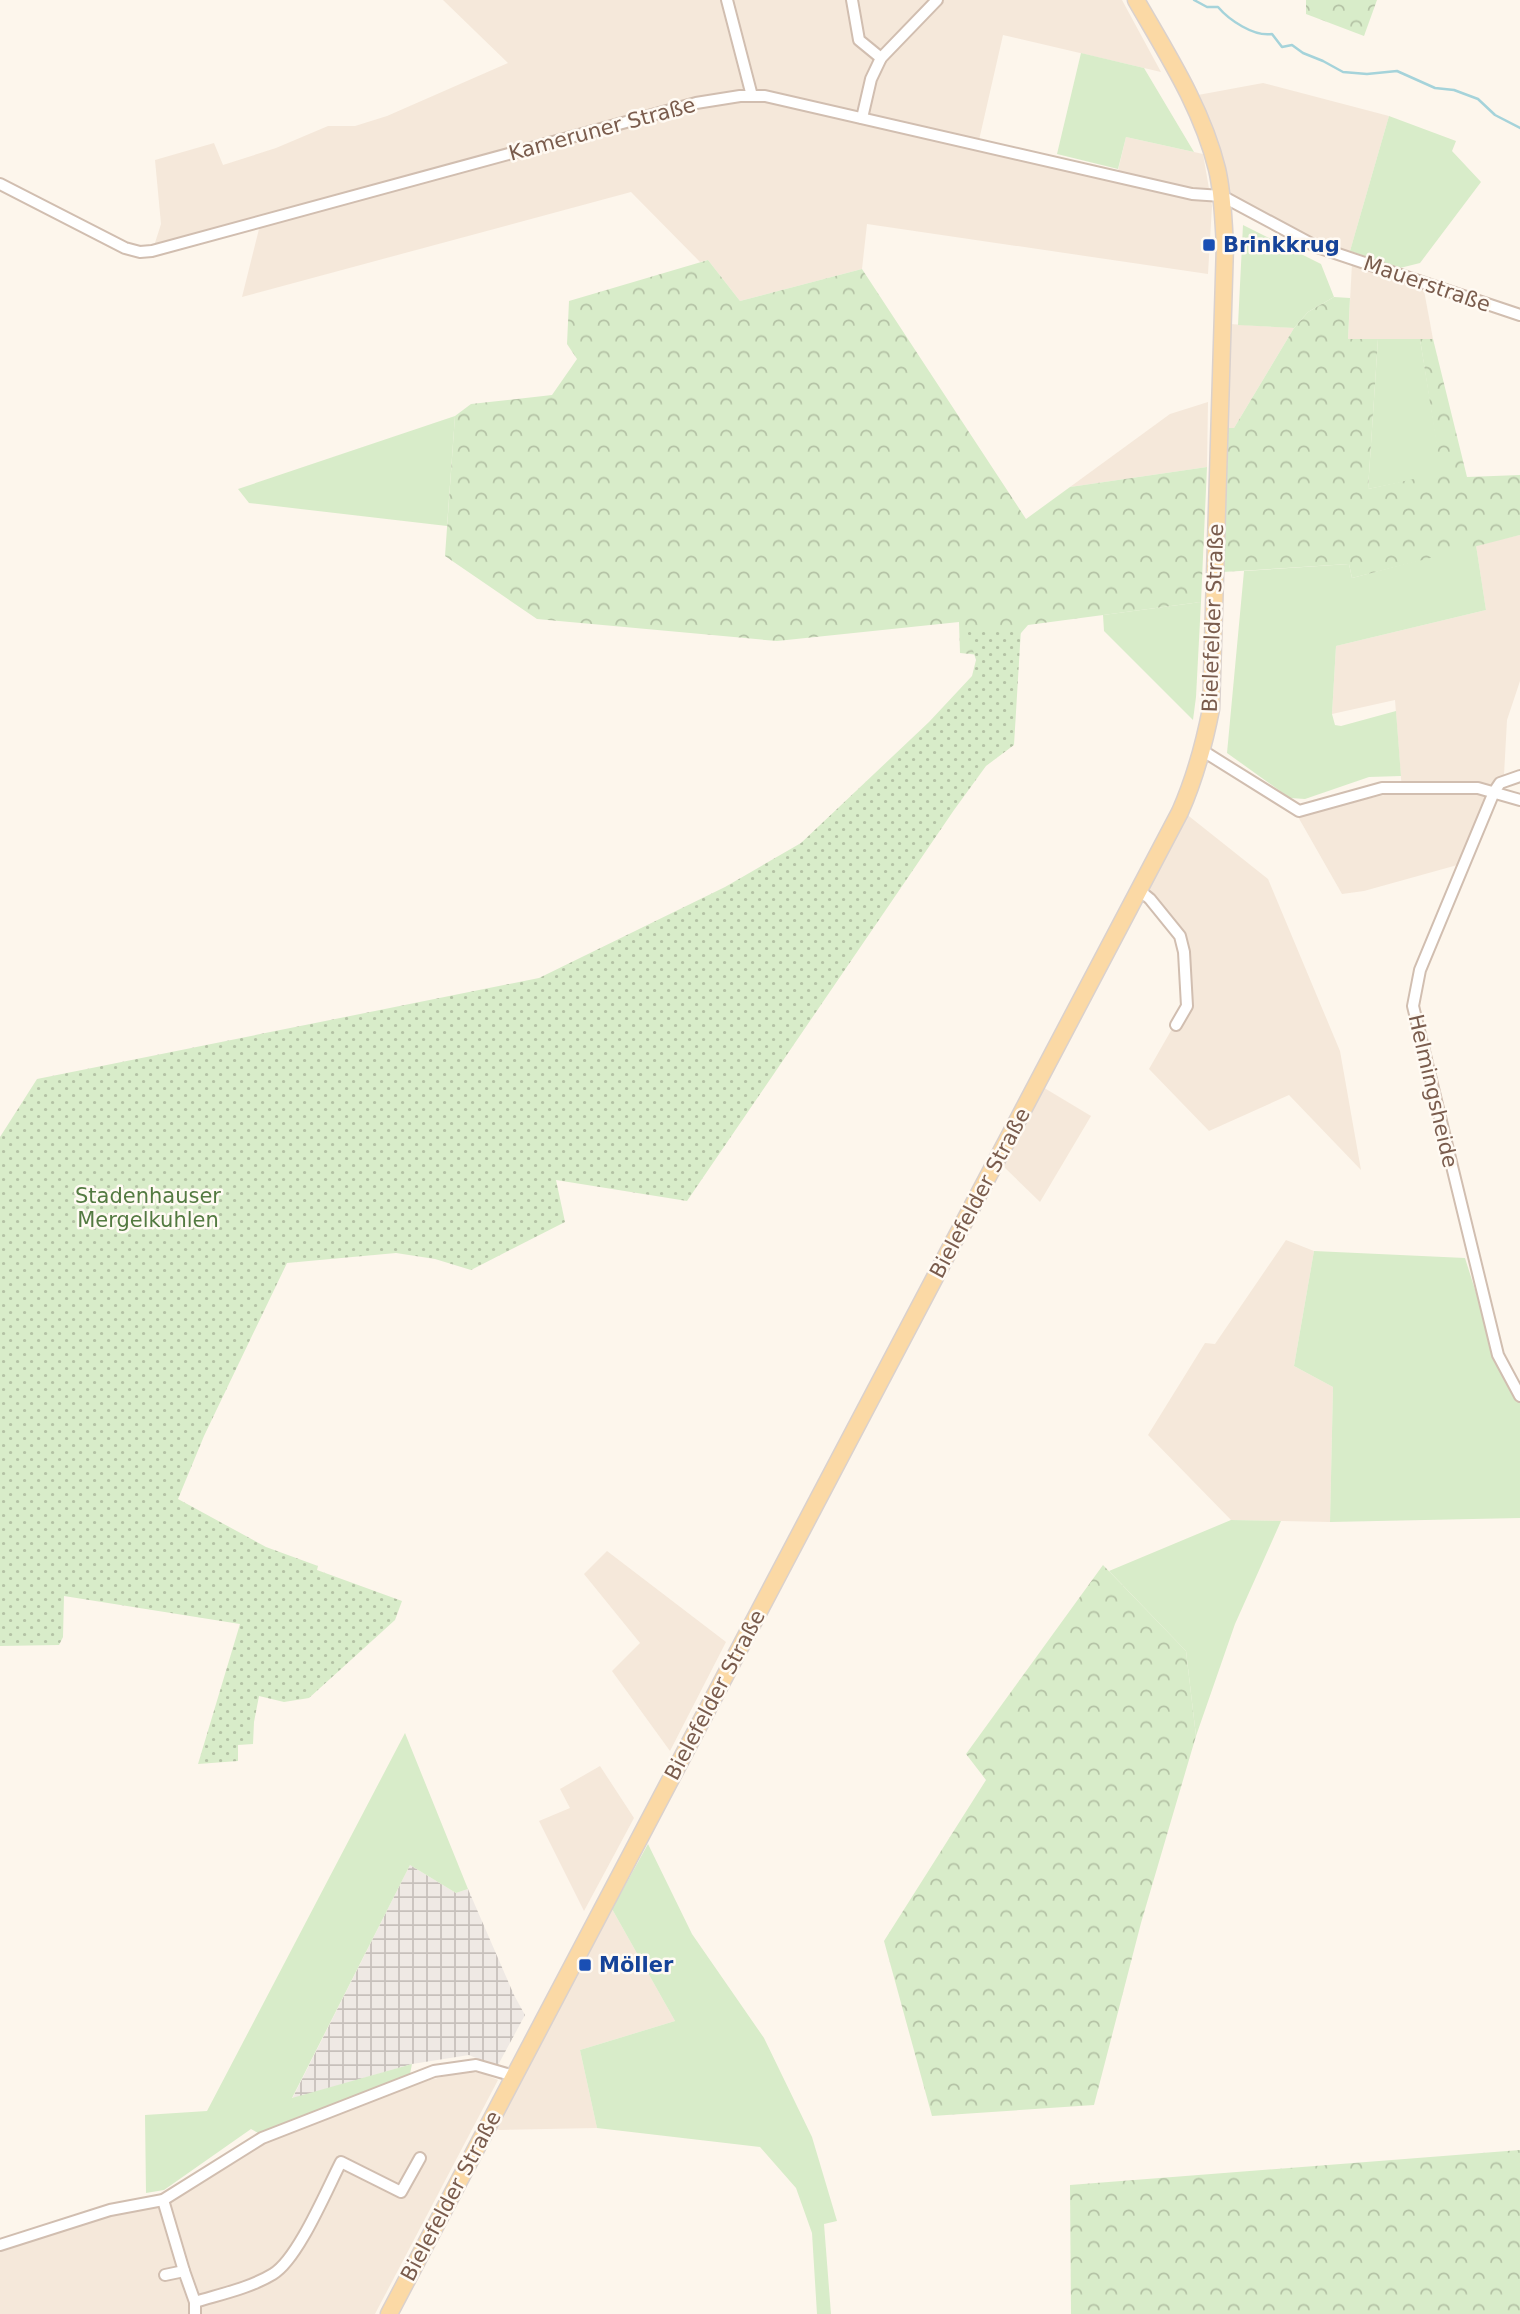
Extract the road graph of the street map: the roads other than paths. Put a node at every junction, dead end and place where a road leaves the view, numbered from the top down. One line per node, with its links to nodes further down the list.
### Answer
1 (727, 0): 6 (street)
2 (852, 0): 5 (street)
3 (937, 0): 5 (street)
4 (1136, 0): 9 (main road, Bielefelder Straße)
5 (881, 58): 7 (street)
6 (752, 96): 7 (street, Kameruner Straße); 8 (street, Kameruner Straße)
7 (862, 118): 9 (street, Kameruner Straße)
8 (0, 184)
9 (1222, 196): 10 (street, Mauerstraße); 11 (main road, Bielefelder Straße)
10 (1520, 315)
11 (1203, 751): 13 (street); 15 (main road, Bielefelder Straße)
12 (1520, 776): 13 (street)
13 (1494, 792): 14 (street); 17 (street, Helmingsheide)
14 (1520, 800)
15 (1139, 890): 16 (street); 18 (main road, Bielefelder Straße)
16 (1177, 1025)
17 (1520, 1396)
18 (514, 2076): 20 (street); 26 (main road, Bielefelder Straße)
19 (420, 2158): 24 (street)
20 (163, 2200): 21 (street); 22 (street)
21 (0, 2245)
22 (184, 2271): 23 (street); 24 (street)
23 (165, 2275)
24 (195, 2301): 25 (street)
25 (195, 2314)
26 (388, 2314)

